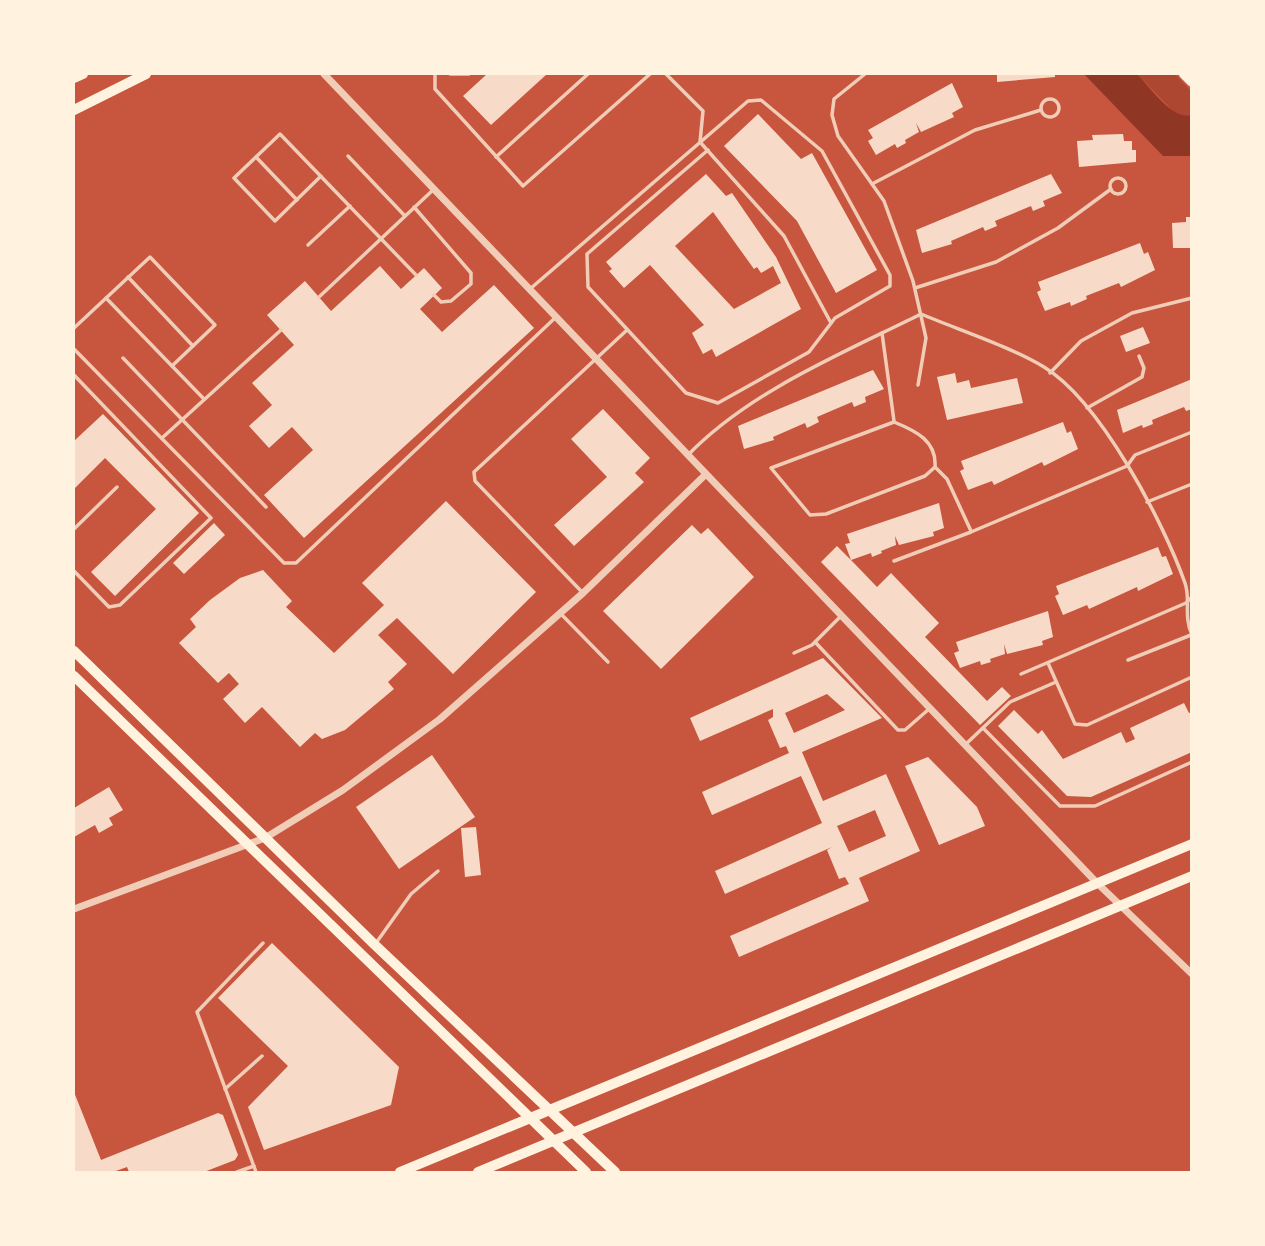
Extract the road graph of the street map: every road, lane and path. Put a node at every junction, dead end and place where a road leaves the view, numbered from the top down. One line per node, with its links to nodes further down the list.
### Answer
1 (83, 74): 12 (main road)
2 (146, 74): 14 (main road)
3 (324, 74): 23 (street)
4 (436, 74): 20 (lane)
5 (450, 74): 6 (lane)
6 (469, 74)
7 (588, 74): 20 (lane)
8 (650, 74): 20 (lane)
9 (666, 74): 16 (lane)
10 (865, 74): 22 (lane)
11 (1184, 74): 13 (main road)
12 (74, 78)
13 (1192, 82)
14 (74, 110)
15 (1041, 110): 15 (lane); 22 (lane)
16 (701, 142): 17 (lane); 34 (lane); 41 (lane)
17 (708, 150): 41 (lane); 44 (lane)
18 (348, 156): 28 (lane)
19 (256, 157): 21 (lane); 25 (lane); 25 (lane)
20 (496, 157)
21 (321, 176): 25 (lane); 26 (lane)
22 (872, 184): 33 (lane)
23 (434, 189): 27 (lane); 34 (street)
24 (1111, 189): 24 (lane); 33 (lane)
25 (297, 200)
26 (349, 206): 29 (lane); 30 (lane)
27 (414, 207): 28 (lane); 35 (lane)
28 (405, 216): 29 (lane)
29 (381, 239): 31 (lane); 36 (lane)
30 (308, 245)
31 (416, 275)
32 (128, 277): 37 (lane); 46 (lane); 46 (lane)
33 (915, 288): 39 (lane)
34 (529, 289): 40 (street)
35 (434, 295)
36 (319, 297)
37 (106, 298): 42 (lane); 51 (lane)
38 (1192, 298): 52 (lane)
39 (921, 314): 45 (lane); 52 (lane); 54 (lane)
40 (556, 317): 50 (street); 60 (lane)
41 (831, 323): 44 (lane)
42 (74, 328)
43 (281, 330): 55 (lane)
44 (627, 330): 50 (lane)
45 (882, 333): 58 (lane); 61 (lane)
46 (193, 346): 51 (lane)
47 (74, 349): 60 (lane)
48 (1139, 356): 56 (lane)
49 (123, 358): 57 (lane)
50 (595, 358): 61 (street); 73 (lane)
51 (172, 366): 55 (lane)
52 (1050, 373): 56 (lane)
53 (74, 375): 72 (lane)
54 (918, 385)
55 (204, 399): 57 (lane)
56 (1087, 408): 62 (lane)
57 (182, 419): 60 (lane); 68 (lane)
58 (894, 422): 63 (lane); 63 (lane)
59 (1192, 432): 62 (lane)
60 (162, 438)
61 (687, 456): 64 (street)
62 (1127, 466): 67 (lane); 70 (lane)
63 (935, 467): 70 (lane)
64 (704, 476): 73 (street); 77 (street)
65 (1192, 484): 67 (lane)
66 (117, 487): 69 (lane)
67 (1147, 502): 75 (lane)
68 (266, 507)
69 (74, 529)
70 (971, 532): 71 (lane)
71 (894, 561)
72 (74, 571)
73 (583, 593): 76 (street)
74 (1192, 597): 75 (lane)
75 (1186, 603): 78 (lane); 84 (lane)
76 (560, 613): 83 (lane); 93 (street)
77 (840, 617): 79 (lane); 89 (street)
78 (1191, 635): 82 (lane)
79 (815, 642): 81 (lane); 89 (lane)
80 (74, 651): 93 (main road)
81 (794, 653)
82 (1128, 660)
83 (608, 663)
84 (1048, 663): 85 (lane); 88 (lane)
85 (1021, 674)
86 (74, 676): 94 (main road)
87 (1192, 677): 88 (lane)
88 (1056, 682): 90 (lane)
89 (929, 709): 91 (street)
90 (982, 728): 91 (lane); 92 (lane)
91 (964, 746): 98 (street)
92 (1192, 762)
93 (265, 838): 94 (street); 102 (main road)
94 (244, 844): 100 (street); 107 (main road)
95 (1192, 844): 98 (main road)
96 (438, 872): 102 (lane)
97 (1192, 876): 99 (main road)
98 (1097, 883): 99 (street); 106 (main road)
99 (1120, 907): 103 (street); 108 (main road)
100 (74, 909)
101 (263, 943): 105 (lane)
102 (375, 945): 106 (main road)
103 (1192, 974)
104 (262, 1055): 105 (lane)
105 (225, 1090): 110 (lane)
106 (550, 1111): 107 (main road); 108 (main road)
107 (530, 1119): 109 (main road); 113 (main road)
108 (573, 1133): 109 (main road); 116 (main road)
109 (553, 1141): 114 (main road); 115 (main road)
110 (254, 1166): 111 (lane); 112 (lane)
111 (237, 1172)
112 (256, 1172)
113 (400, 1172)
114 (478, 1172)
115 (586, 1172)
116 (615, 1172)

